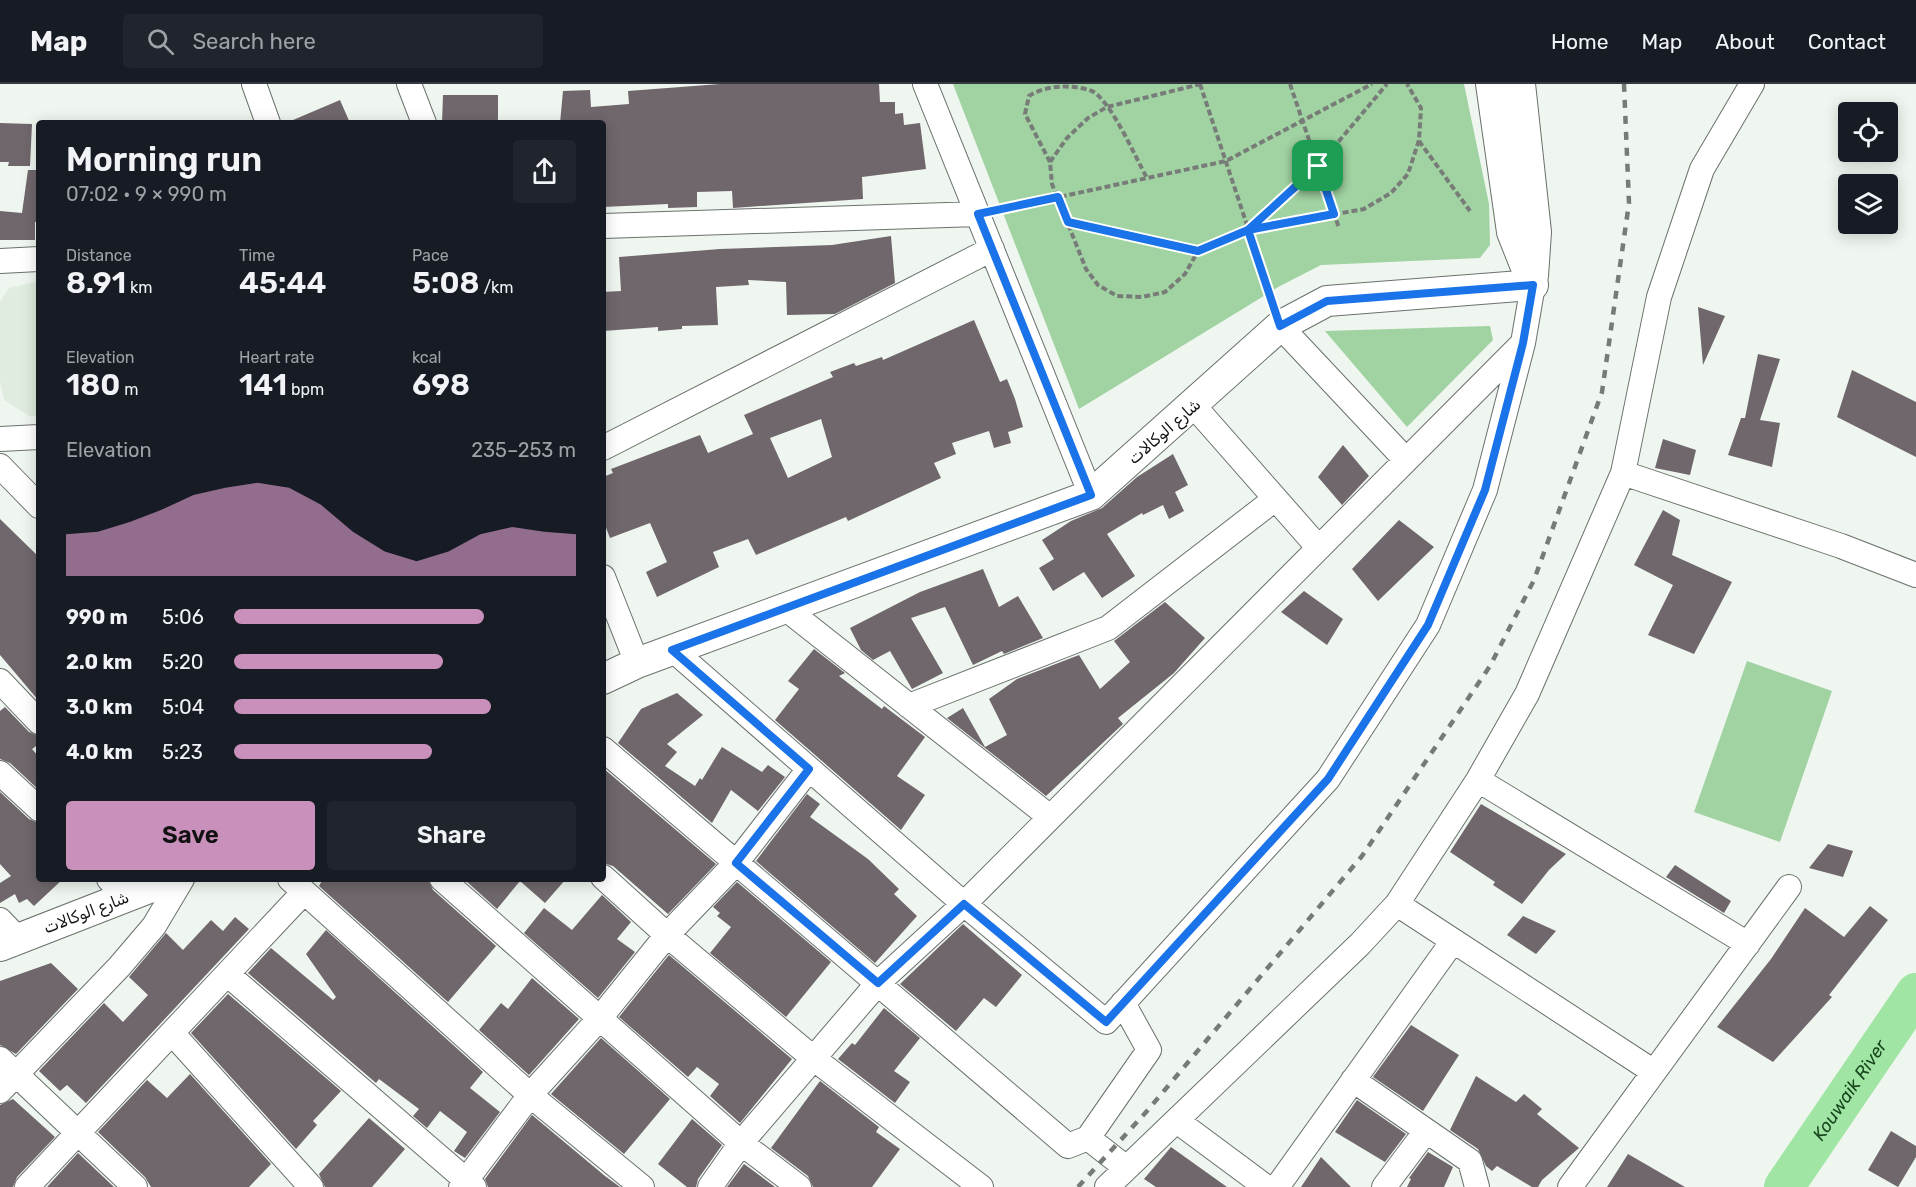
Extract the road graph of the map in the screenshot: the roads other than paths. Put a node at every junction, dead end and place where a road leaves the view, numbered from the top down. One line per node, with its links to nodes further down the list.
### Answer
1 (254, 84): 7 (street)
2 (409, 84): 8 (street)
3 (925, 84): 9 (street)
4 (1491, 84): 14 (street)
5 (1521, 84): 14 (street)
6 (1752, 84): 23 (street)
7 (267, 120)
8 (423, 120)
9 (978, 214): 10 (street); 11 (street)
10 (606, 226)
11 (992, 249): 20 (street); 24 (street)
12 (36, 258): 13 (street)
13 (0, 261)
14 (1533, 285): 15 (street, شارع الوكالات); 16 (street)
15 (1280, 326): 17 (street, شارع الوكالات); 21 (street)
16 (1523, 343): 21 (street); 59 (street)
17 (1194, 406): 24 (street, شارع الوكالات); 25 (street)
18 (36, 437): 19 (street)
19 (0, 439)
20 (606, 446)
21 (1405, 459): 27 (street)
22 (0, 466): 26 (street)
23 (1623, 473): 28 (street); 40 (street)
24 (1091, 495): 30 (street, شارع الوكالات)
25 (1275, 499): 27 (street); 35 (street)
26 (36, 503)
27 (1318, 547): 42 (street)
28 (1916, 576)
29 (606, 586): 32 (street)
30 (785, 608): 31 (street, شارع الوكالات); 35 (street)
31 (672, 650): 32 (street, شارع الوكالات); 38 (street)
32 (637, 663): 33 (street, شارع الوكالات)
33 (606, 678)
34 (0, 681): 36 (street)
35 (909, 706): 42 (street)
36 (36, 719)
37 (606, 752): 43 (street)
38 (809, 769): 43 (street); 51 (street)
39 (0, 773): 41 (street)
40 (1478, 780): 52 (street); 56 (street)
41 (36, 806)
42 (1050, 817): 51 (street)
43 (736, 863): 54 (street); 58 (street)
44 (606, 880): 54 (street)
45 (154, 882): 49 (street, شارع الوكالات)
46 (180, 882): 64 (street)
47 (445, 882): 60 (street)
48 (297, 886): 57 (street); 66 (street)
49 (117, 888): 53 (street, شارع الوكالات)
50 (1789, 888): 56 (street)
51 (964, 904): 58 (street); 59 (street)
52 (1397, 904): 55 (street); 67 (street)
53 (6, 935)
54 (667, 935): 60 (street); 62 (street)
55 (1453, 941): 63 (street); 65 (street)
56 (1748, 944): 63 (street)
57 (227, 974): 61 (street); 73 (street)
58 (878, 983): 62 (street); 70 (street)
59 (1123, 1003): 70 (street)
60 (600, 1018): 66 (street); 71 (street)
61 (172, 1033): 69 (street); 76 (street)
62 (813, 1058): 71 (street); 80 (street)
63 (1654, 1072): 86 (street)
64 (5, 1075): 69 (street)
65 (1353, 1080): 68 (street); 83 (street)
66 (530, 1095): 73 (street); 77 (street)
67 (1177, 1121): 72 (street); 82 (street)
68 (1426, 1131): 84 (street); 85 (street)
69 (77, 1133): 74 (street); 75 (street)
70 (1088, 1138): 72 (street)
71 (741, 1143): 78 (street); 79 (street)
72 (1125, 1167): 81 (street)
73 (467, 1185)
74 (27, 1187)
75 (135, 1187)
76 (311, 1187)
77 (642, 1187)
78 (710, 1187)
79 (799, 1187)
80 (981, 1187)
81 (1107, 1187)
82 (1266, 1187)
83 (1277, 1187)
84 (1384, 1187)
85 (1477, 1187)
86 (1570, 1187)

